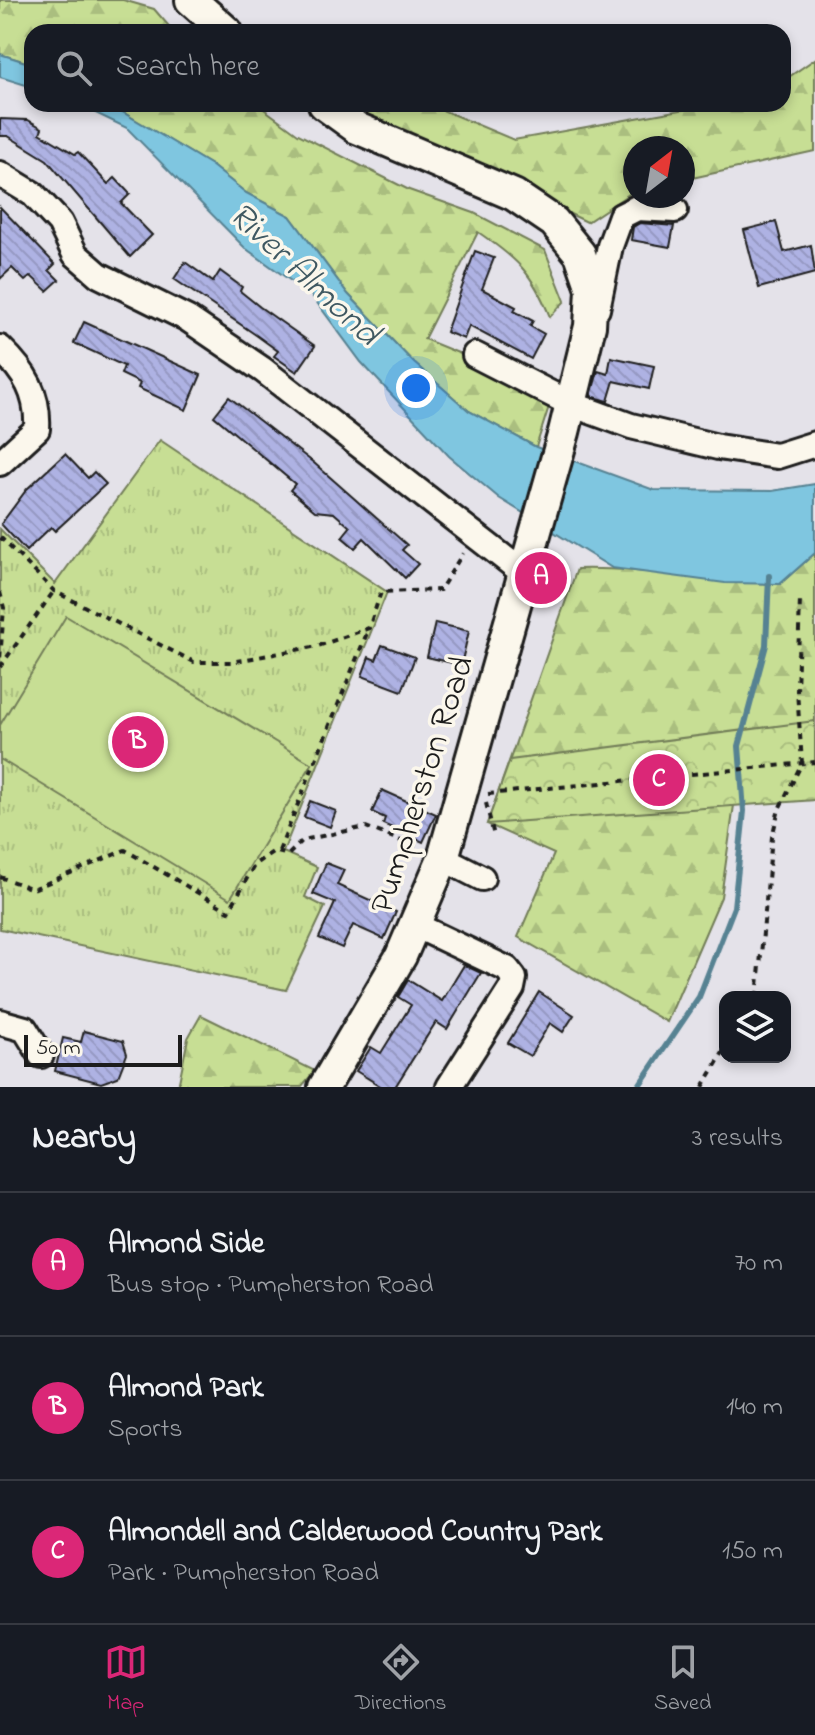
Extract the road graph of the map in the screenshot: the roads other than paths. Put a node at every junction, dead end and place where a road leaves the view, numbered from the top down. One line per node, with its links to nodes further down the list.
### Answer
1 (191, 0): 2 (main road)
2 (218, 24)
3 (335, 112): 6 (main road)
4 (0, 174): 12 (street)
5 (675, 210): 6 (street)
6 (590, 326): 9 (main road)
7 (0, 348): 11 (street)
8 (475, 355): 9 (street)
9 (568, 418): 10 (street); 12 (main road, Pumpherston Road)
10 (815, 444)
11 (0, 463)
12 (526, 575): 13 (main road, Pumpherston Road)
13 (443, 858): 14 (street); 15 (main road, Pumpherston Road)
14 (482, 878)
15 (415, 925): 18 (main road, Pumpherston Road); 19 (street)
16 (0, 1022): 17 (street)
17 (41, 1055)
18 (324, 1087)
19 (449, 1087)

